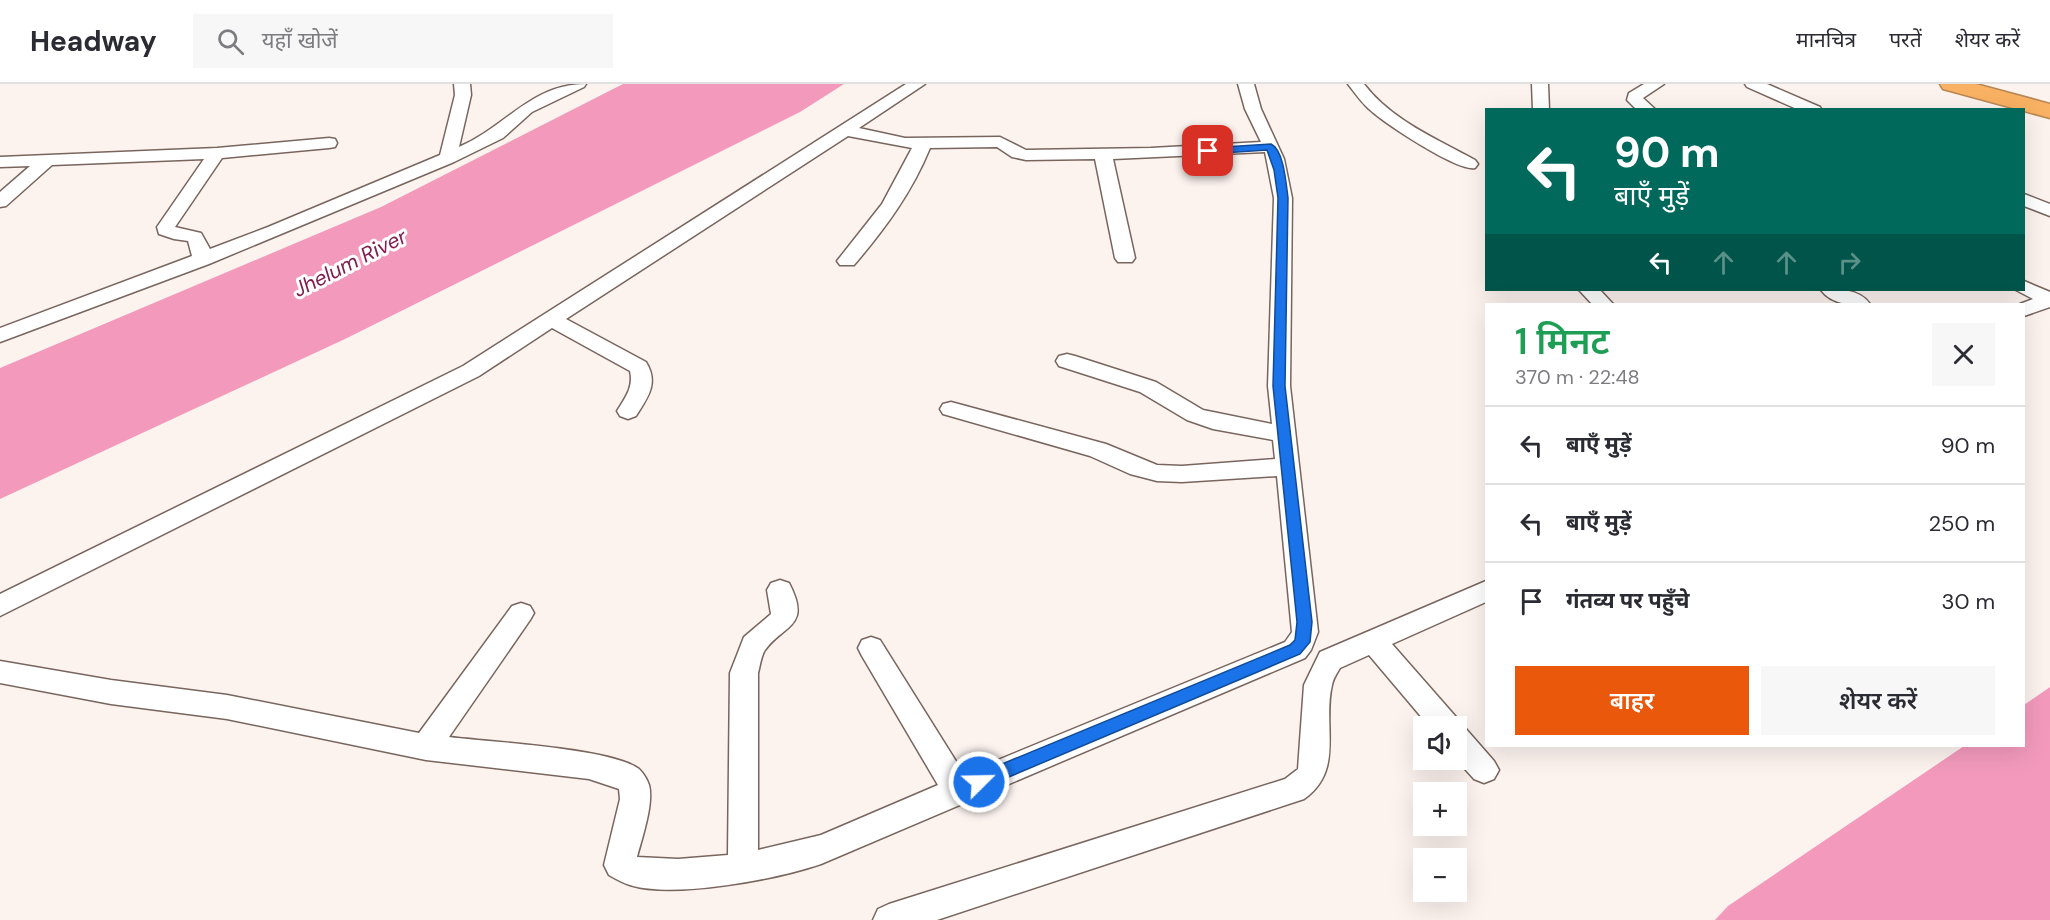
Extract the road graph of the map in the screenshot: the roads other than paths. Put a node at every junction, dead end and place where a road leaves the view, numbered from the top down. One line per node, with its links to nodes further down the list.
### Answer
1 (462, 84): 23 (street)
2 (578, 84): 23 (street)
3 (917, 84): 17 (street)
4 (1246, 84): 20 (street)
5 (1356, 84): 26 (street)
6 (1540, 84): 10 (street)
7 (1656, 84): 11 (street)
8 (1753, 84): 12 (street)
9 (1943, 86): 13 (highway); 14 (highway)
10 (1541, 108)
11 (1645, 108)
12 (1809, 108)
13 (2010, 108)
14 (2050, 111)
15 (2025, 112): 16 (highway)
16 (2050, 119)
17 (843, 130): 19 (street); 40 (street)
18 (329, 142): 21 (street)
19 (922, 143): 22 (street); 32 (street)
20 (1271, 147): 22 (street); 45 (street)
21 (217, 153): 24 (street); 31 (street)
22 (1103, 154): 30 (street)
23 (448, 158): 31 (street)
24 (47, 160): 25 (street); 28 (street)
25 (0, 162)
26 (1469, 164)
27 (2025, 199): 29 (street)
28 (0, 202)
29 (2050, 211)
30 (1125, 258)
31 (202, 260): 41 (street)
32 (847, 261)
33 (2025, 288): 36 (street)
34 (1590, 291): 37 (street)
35 (1833, 291): 38 (street)
36 (2050, 300): 39 (street)
37 (1602, 303)
38 (1858, 303)
39 (2025, 310)
40 (550, 319): 44 (street); 49 (street)
41 (0, 335)
42 (1067, 361): 45 (street)
43 (951, 410): 46 (street)
44 (628, 411)
45 (1283, 434): 46 (street)
46 (1286, 468): 58 (street)
47 (780, 590): 59 (street)
48 (1485, 591): 51 (street)
49 (0, 606)
50 (521, 613): 55 (street)
51 (1372, 640): 54 (street); 60 (street)
52 (871, 648): 58 (street)
53 (0, 672): 55 (street)
54 (1437, 716)
55 (426, 747): 59 (street)
56 (1467, 751): 57 (street)
57 (1484, 770)
58 (958, 790): 59 (street)
59 (743, 866)
60 (889, 920)

